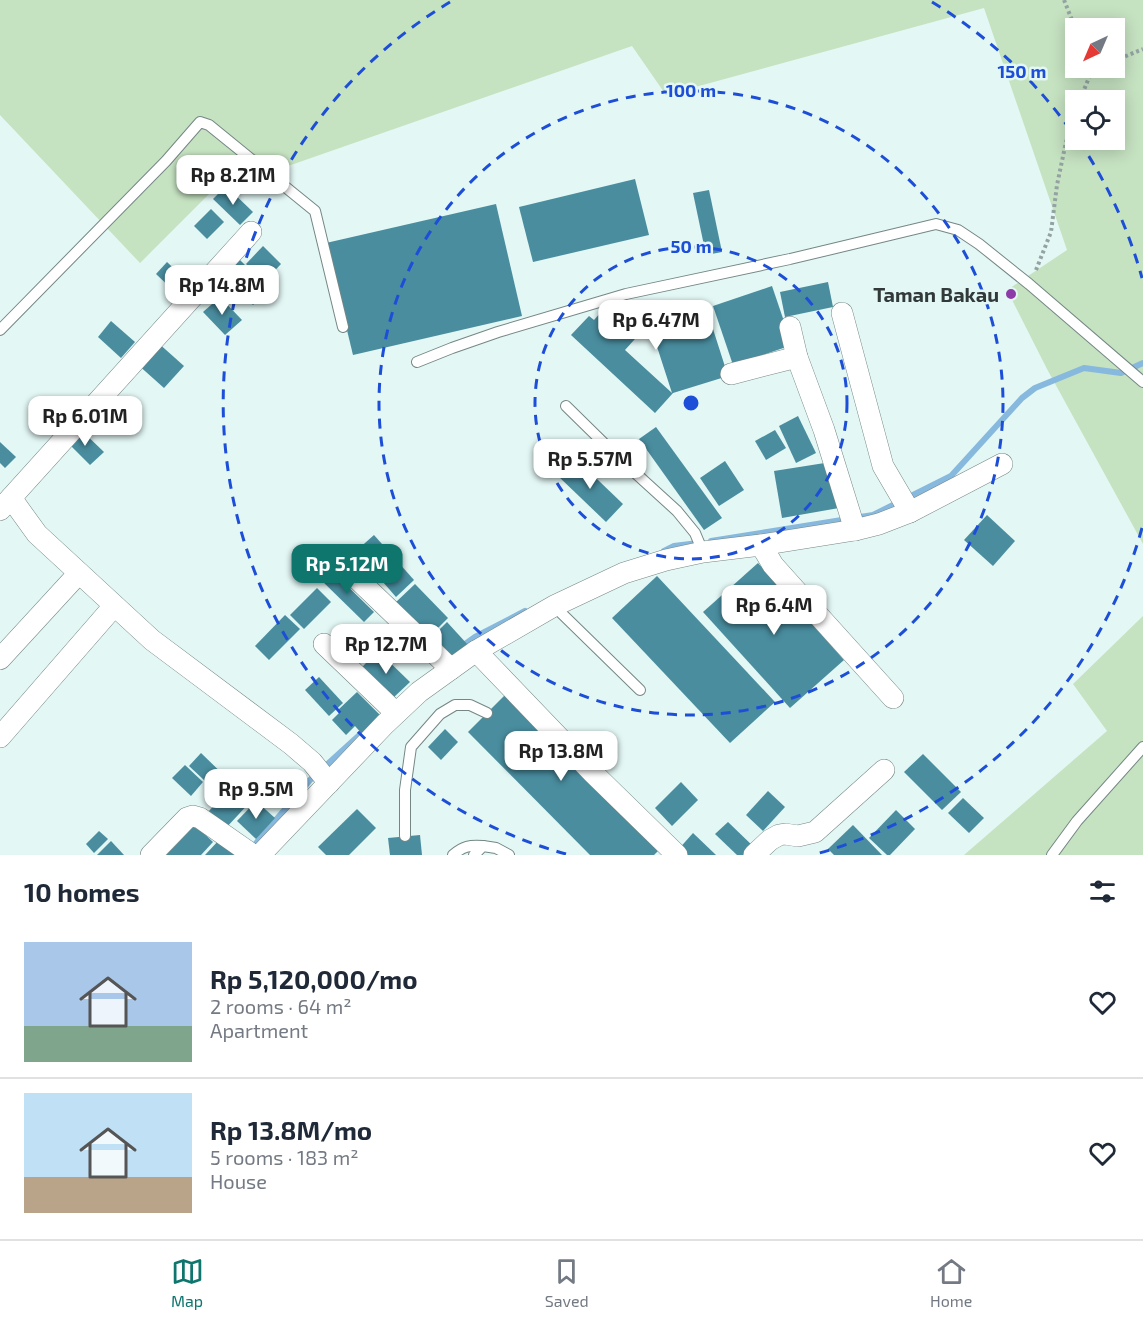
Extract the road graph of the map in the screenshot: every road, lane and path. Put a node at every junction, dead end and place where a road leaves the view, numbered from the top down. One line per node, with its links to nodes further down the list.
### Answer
1 (1064, 0): 2 (path)
2 (1071, 18)
3 (1143, 48): 4 (path)
4 (1125, 56)
5 (1065, 147): 7 (path)
6 (251, 232): 18 (street)
7 (1036, 268)
8 (842, 313): 19 (street)
9 (343, 327): 11 (lane)
10 (790, 327): 12 (street)
11 (0, 330)
12 (797, 357): 14 (street); 20 (street)
13 (417, 362): 15 (lane)
14 (731, 374)
15 (1143, 382)
16 (566, 406): 22 (lane)
17 (1002, 464): 19 (street)
18 (6, 500): 24 (street)
19 (910, 512): 20 (street)
20 (855, 530): 21 (street)
21 (761, 545): 22 (street); 32 (street)
22 (703, 552): 26 (street)
23 (347, 569): 30 (street)
24 (79, 573): 25 (street); 29 (street)
25 (114, 606): 35 (street); 38 (street)
26 (554, 606): 28 (street); 31 (lane)
27 (324, 644): 33 (street)
28 (476, 651): 30 (street); 47 (street)
29 (0, 659)
30 (451, 669): 33 (street)
31 (640, 690)
32 (893, 698)
33 (396, 713): 38 (street)
34 (487, 713): 39 (lane)
35 (0, 737)
36 (1143, 747): 49 (lane)
37 (884, 770): 48 (street)
38 (321, 773): 43 (street)
39 (405, 837)
40 (483, 846): 44 (lane); 45 (lane); 46 (lane)
41 (152, 855): 42 (street)
42 (253, 855)
43 (260, 855)
44 (453, 855)
45 (474, 855)
46 (509, 855)
47 (677, 855)
48 (754, 855)
49 (1052, 855)

